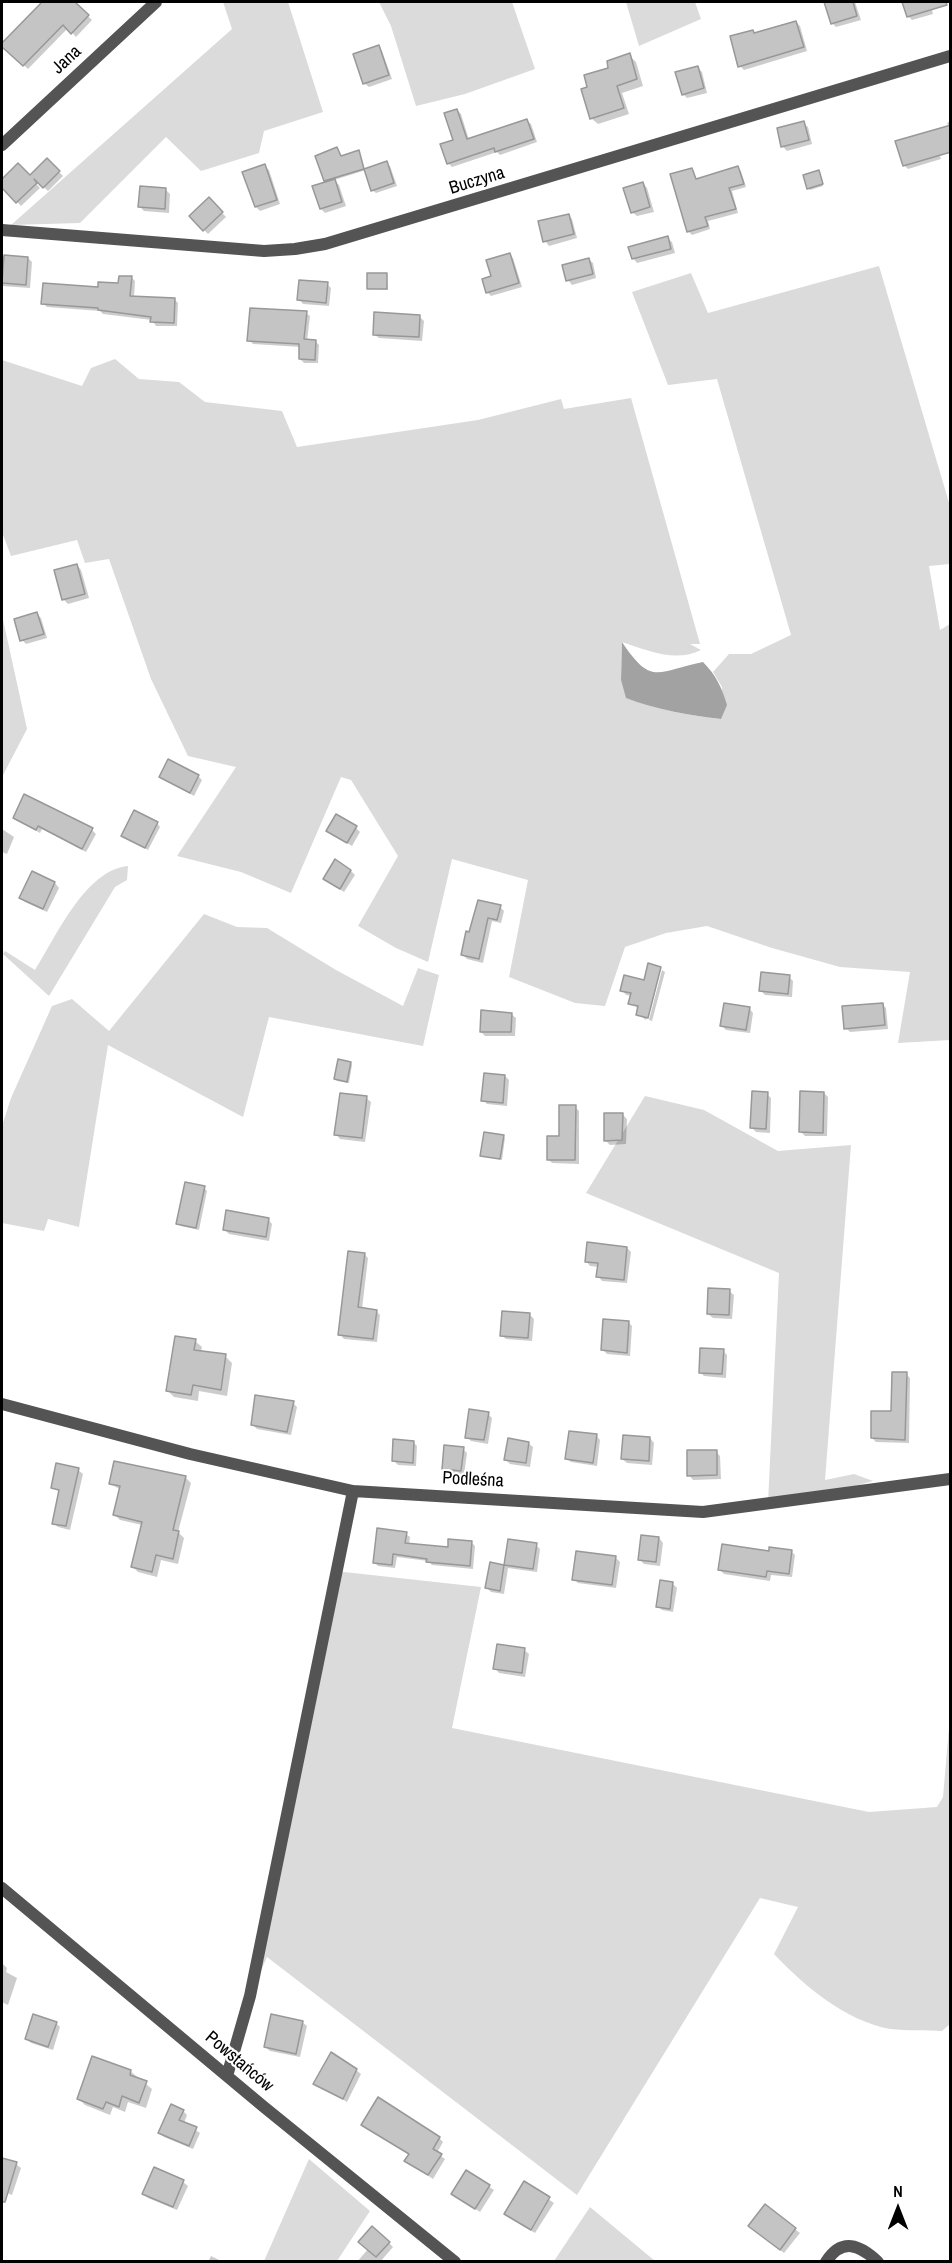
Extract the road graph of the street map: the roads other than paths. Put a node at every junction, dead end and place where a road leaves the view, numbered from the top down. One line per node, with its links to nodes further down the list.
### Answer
1 (156, 2): 3 (street, Jana)
2 (951, 56): 4 (street, Buczyna)
3 (2, 145)
4 (2, 230)
5 (2, 1404): 7 (street, Podleśna)
6 (951, 1479): 7 (street, Podleśna)
7 (353, 1491): 9 (street)
8 (2, 1887): 9 (street, Powstańców)
9 (226, 2076): 10 (street, Powstańców)
10 (455, 2262)
11 (825, 2262): 12 (street)
12 (878, 2262)

